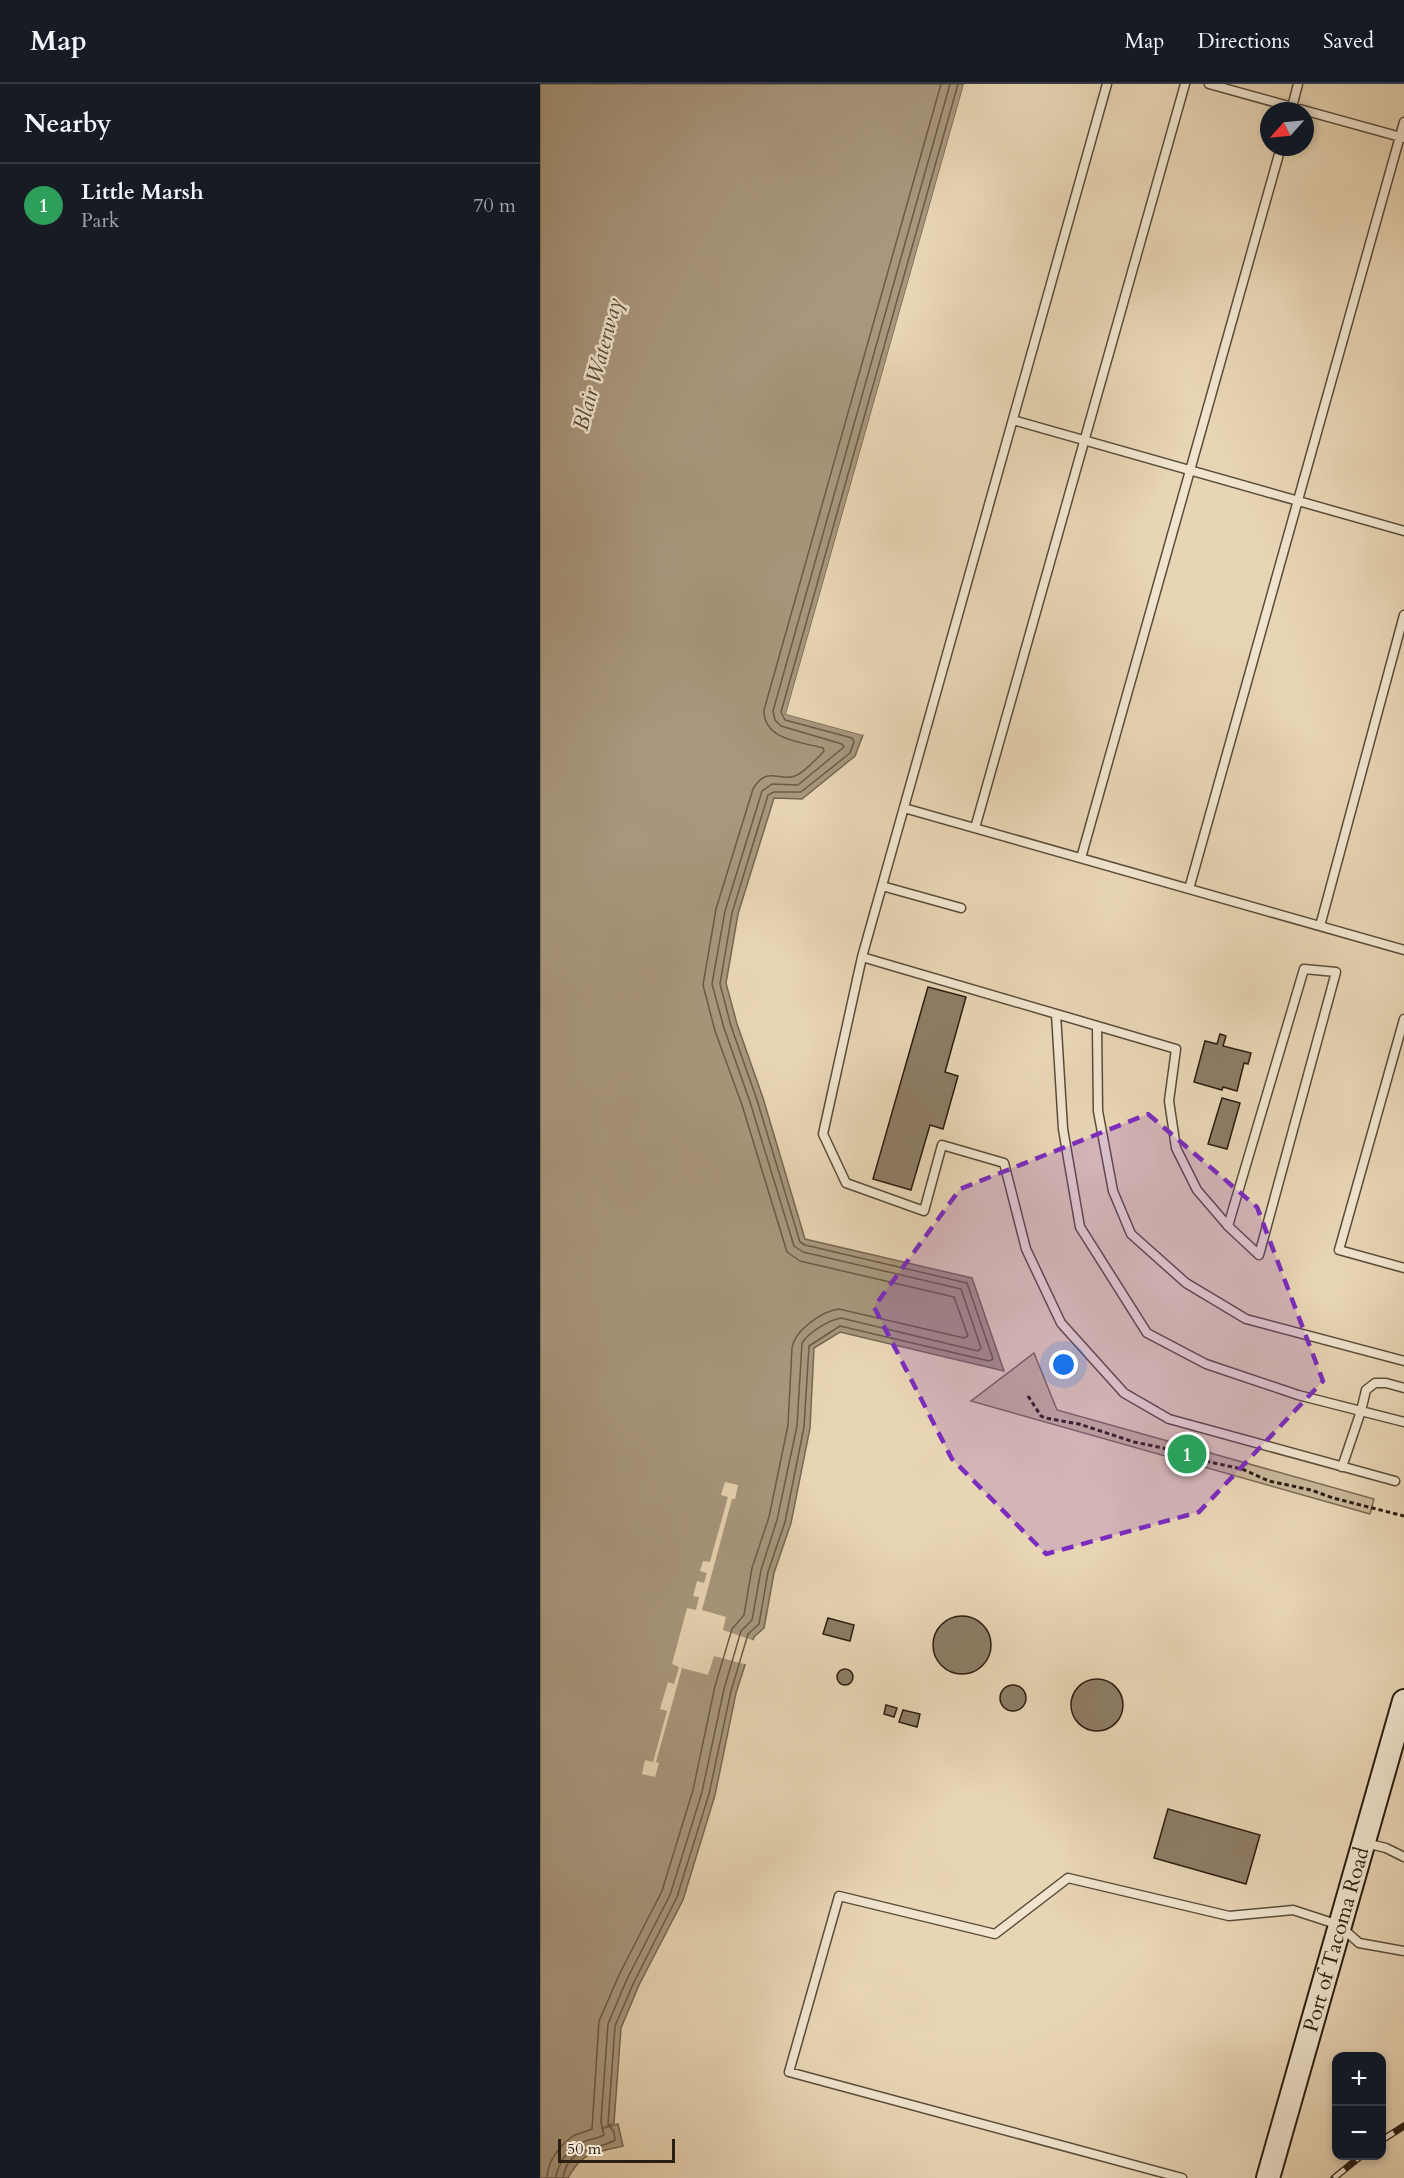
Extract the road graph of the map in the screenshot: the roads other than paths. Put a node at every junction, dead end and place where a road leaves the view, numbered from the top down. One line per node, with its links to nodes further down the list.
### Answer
1 (1107, 84): 11 (lane)
2 (1185, 84): 12 (lane)
3 (1209, 84): 5 (lane)
4 (1299, 84): 6 (lane)
5 (1269, 102)
6 (1294, 102)
7 (1314, 115): 9 (lane)
8 (1404, 122): 9 (lane)
9 (1402, 137): 14 (lane)
10 (1278, 156): 13 (lane)
11 (1012, 420): 12 (lane); 17 (lane)
12 (1084, 441): 13 (lane); 18 (lane)
13 (1190, 471): 14 (lane); 19 (lane)
14 (1298, 501): 15 (lane); 21 (lane)
15 (1404, 531)
16 (1404, 615): 23 (lane)
17 (904, 808): 18 (lane); 20 (lane)
18 (975, 828): 19 (lane)
19 (1081, 858): 21 (lane)
20 (882, 886): 22 (lane); 25 (lane)
21 (1189, 889): 23 (lane)
22 (962, 908)
23 (1320, 926): 24 (lane)
24 (1404, 950)
25 (862, 957): 26 (lane); 35 (lane)
26 (1056, 1014): 28 (lane); 33 (lane)
27 (1404, 1019): 30 (lane)
28 (1097, 1026): 29 (lane); 31 (lane)
29 (1228, 1226): 29 (lane)
30 (1404, 1268)
31 (1404, 1360)
32 (1404, 1388): 33 (lane)
33 (1361, 1411): 34 (lane); 35 (lane)
34 (1404, 1422)
35 (1342, 1467): 36 (lane)
36 (1395, 1481)
37 (1404, 1701): 38 (main road, Port of Tacoma Road)
38 (1363, 1842): 39 (lane); 40 (main road, Port of Tacoma Road)
39 (1404, 1857)
40 (1339, 1925): 41 (lane); 42 (lane); 43 (main road, Port of Tacoma Road)
41 (1404, 1952)
42 (1182, 2178)
43 (1268, 2178)

